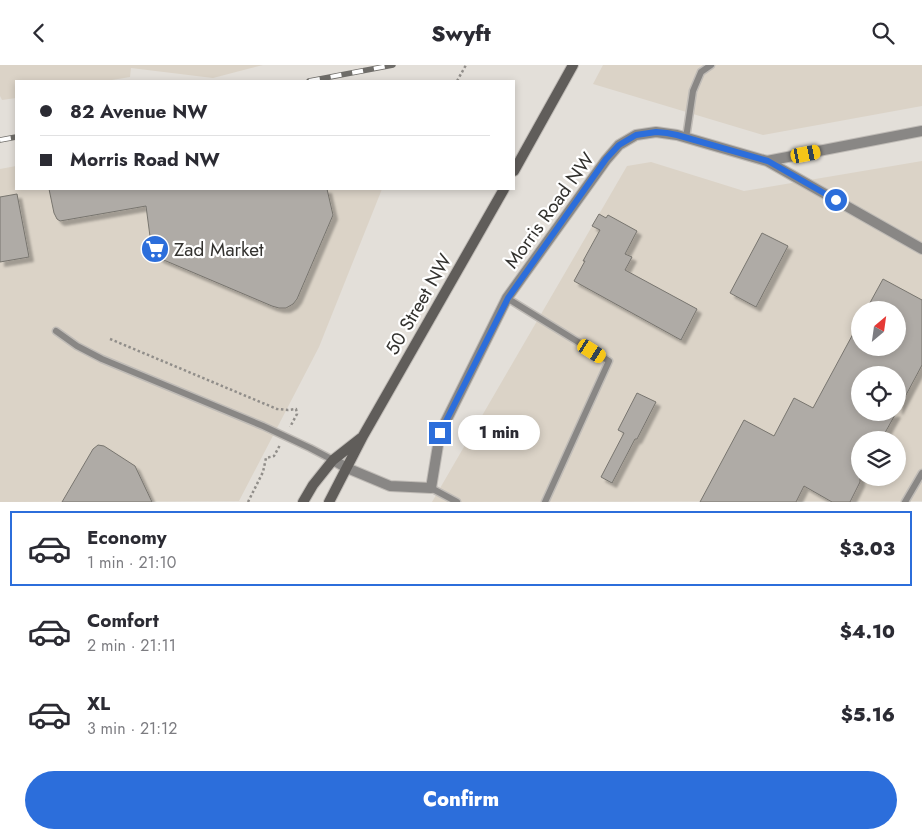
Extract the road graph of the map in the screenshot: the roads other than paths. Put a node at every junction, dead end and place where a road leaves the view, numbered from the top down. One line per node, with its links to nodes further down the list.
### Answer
1 (574, 65): 6 (main road)
2 (711, 65): 4 (lane)
3 (922, 131): 5 (street, Morris Road NW)
4 (686, 138): 5 (street, Morris Road NW); 9 (street, Morris Road NW)
5 (768, 161): 8 (street)
6 (515, 169)
7 (503, 190): 11 (main road, 50 Street NW)
8 (922, 249)
9 (508, 298): 15 (street, Morris Road NW); 19 (lane)
10 (56, 331): 12 (lane)
11 (363, 436): 12 (main road, 50 Street NW); 13 (main road, 50 Street NW)
12 (333, 460): 13 (street); 16 (main road, 50 Street NW)
13 (347, 468): 15 (street); 17 (main road, 50 Street NW)
14 (922, 473): 20 (lane)
15 (431, 488): 18 (lane)
16 (303, 501)
17 (329, 501)
18 (457, 501)
19 (545, 501)
20 (905, 501)

